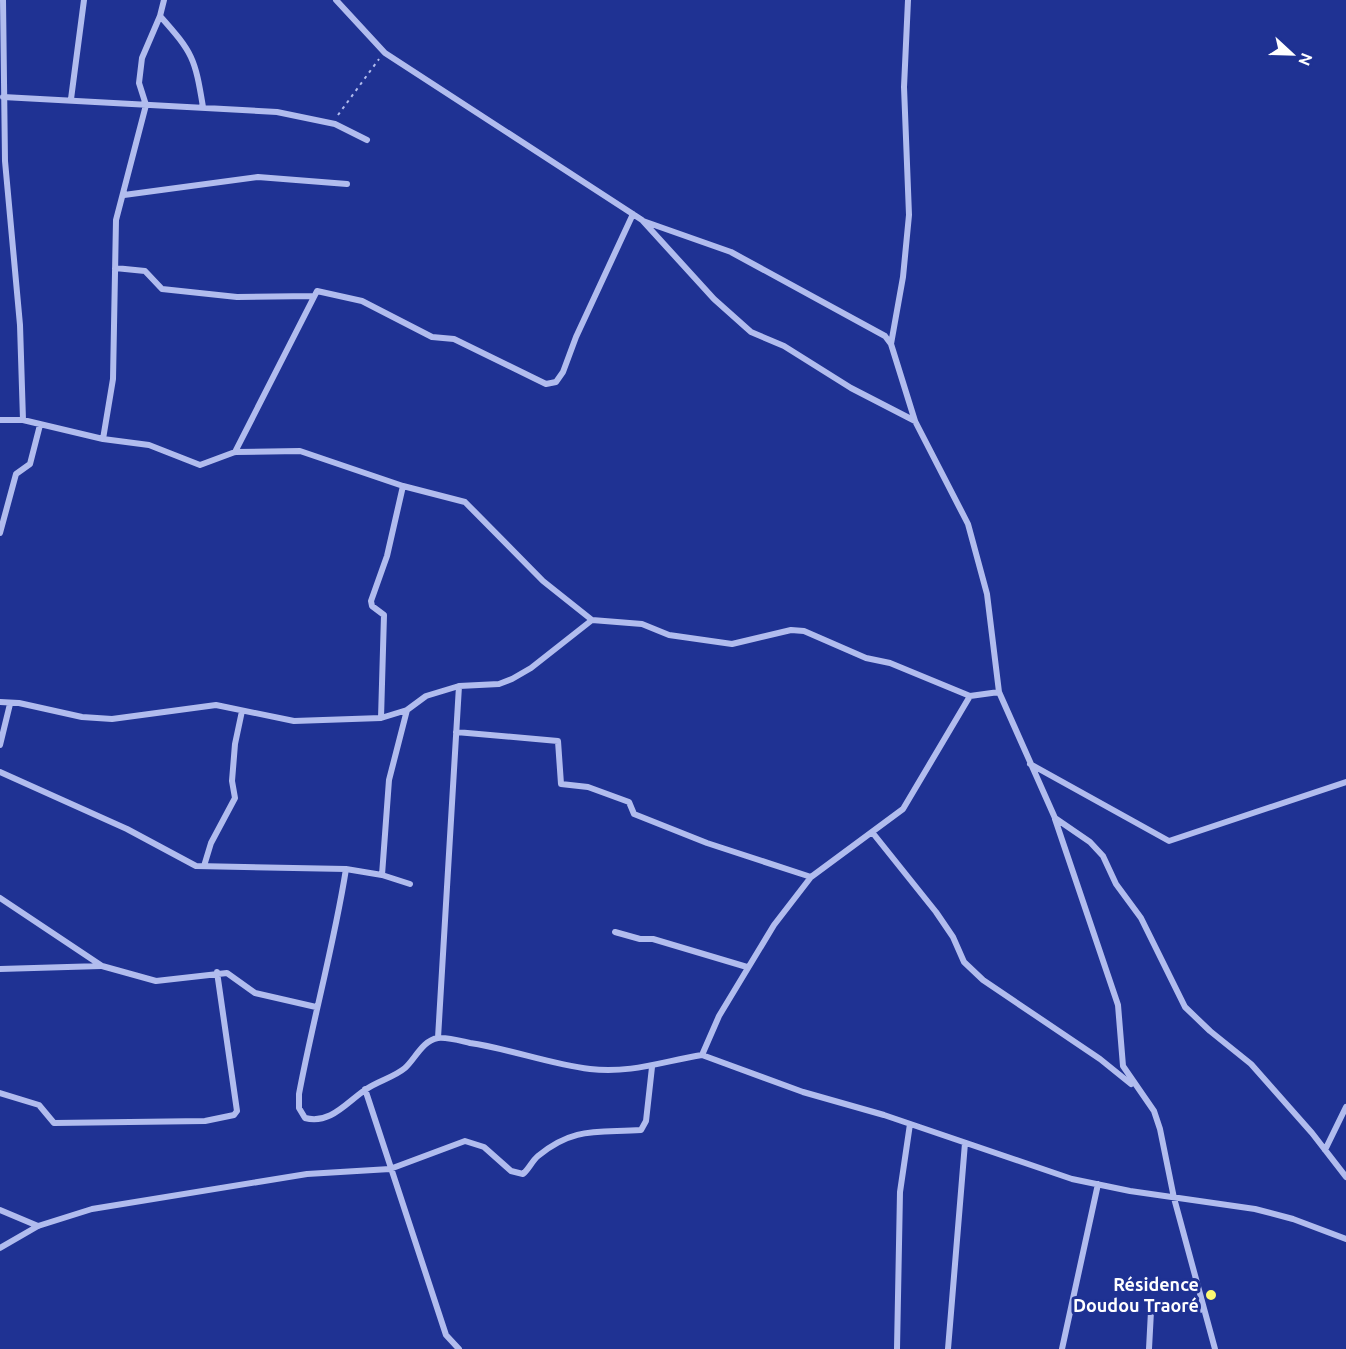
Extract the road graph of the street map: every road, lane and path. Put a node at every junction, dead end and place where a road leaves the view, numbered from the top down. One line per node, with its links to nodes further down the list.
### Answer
1 (3, 0): 7 (street)
2 (84, 0): 10 (street)
3 (164, 0): 6 (street)
4 (336, 0): 8 (street)
5 (908, 0): 22 (street)
6 (160, 16): 11 (street); 12 (street)
7 (1, 27): 9 (street)
8 (385, 53): 13 (path); 18 (street)
9 (3, 97): 10 (street); 14 (street)
10 (71, 99): 11 (street)
11 (146, 105): 12 (street); 17 (street)
12 (203, 107): 13 (street)
13 (330, 123): 15 (street)
14 (2, 140): 24 (street)
15 (367, 140)
16 (347, 184): 17 (street)
17 (124, 195): 20 (street)
18 (633, 214): 19 (street); 21 (street)
19 (642, 220): 22 (street); 25 (street)
20 (115, 268): 21 (street); 27 (street)
21 (314, 296): 28 (street)
22 (891, 344): 25 (street)
23 (0, 420): 24 (street)
24 (23, 420): 26 (street)
25 (915, 421): 33 (street)
26 (40, 425): 27 (street); 30 (street)
27 (103, 439): 28 (street)
28 (235, 452): 29 (street)
29 (403, 486): 31 (street); 39 (street)
30 (0, 533)
31 (591, 620): 32 (street); 34 (street)
32 (459, 686): 37 (street); 40 (street)
33 (999, 692): 34 (street); 42 (street)
34 (970, 696): 46 (street)
35 (0, 702): 36 (street)
36 (10, 704): 38 (street); 41 (street)
37 (407, 710): 39 (street); 49 (street)
38 (242, 711): 39 (street); 47 (street)
39 (381, 717)
40 (456, 732): 50 (street); 59 (street)
41 (0, 745)
42 (1030, 764): 44 (street); 45 (street)
43 (0, 772): 47 (street)
44 (1346, 782)
45 (1055, 818): 63 (street); 68 (street)
46 (872, 832): 50 (street); 63 (street)
47 (204, 866): 48 (street)
48 (346, 869): 49 (street); 58 (street)
49 (381, 875): 51 (street)
50 (811, 877): 55 (street)
51 (410, 884)
52 (0, 899): 54 (street)
53 (615, 932): 55 (street)
54 (102, 966): 56 (street); 57 (street)
55 (747, 967): 60 (street)
56 (0, 969)
57 (217, 972): 58 (street); 64 (street)
58 (316, 1007): 62 (street)
59 (438, 1038): 61 (street); 62 (street)
60 (702, 1055): 61 (street); 66 (street)
61 (652, 1067): 69 (street)
62 (365, 1089): 69 (street)
63 (1140, 1091): 72 (street)
64 (0, 1093)
65 (1346, 1107): 68 (street)
66 (910, 1124): 67 (street); 79 (street)
67 (965, 1143): 71 (street); 80 (street)
68 (1325, 1150): 70 (street)
69 (390, 1169): 74 (street); 78 (street)
70 (1346, 1177)
71 (1098, 1185): 72 (street); 81 (street)
72 (1174, 1198): 75 (street); 77 (street)
73 (0, 1210): 74 (street)
74 (38, 1226): 76 (street)
75 (1346, 1239)
76 (0, 1248)
77 (1204, 1310): 82 (street); 83 (street)
78 (459, 1349)
79 (897, 1349)
80 (948, 1349)
81 (1062, 1349)
82 (1149, 1349)
83 (1215, 1349)

